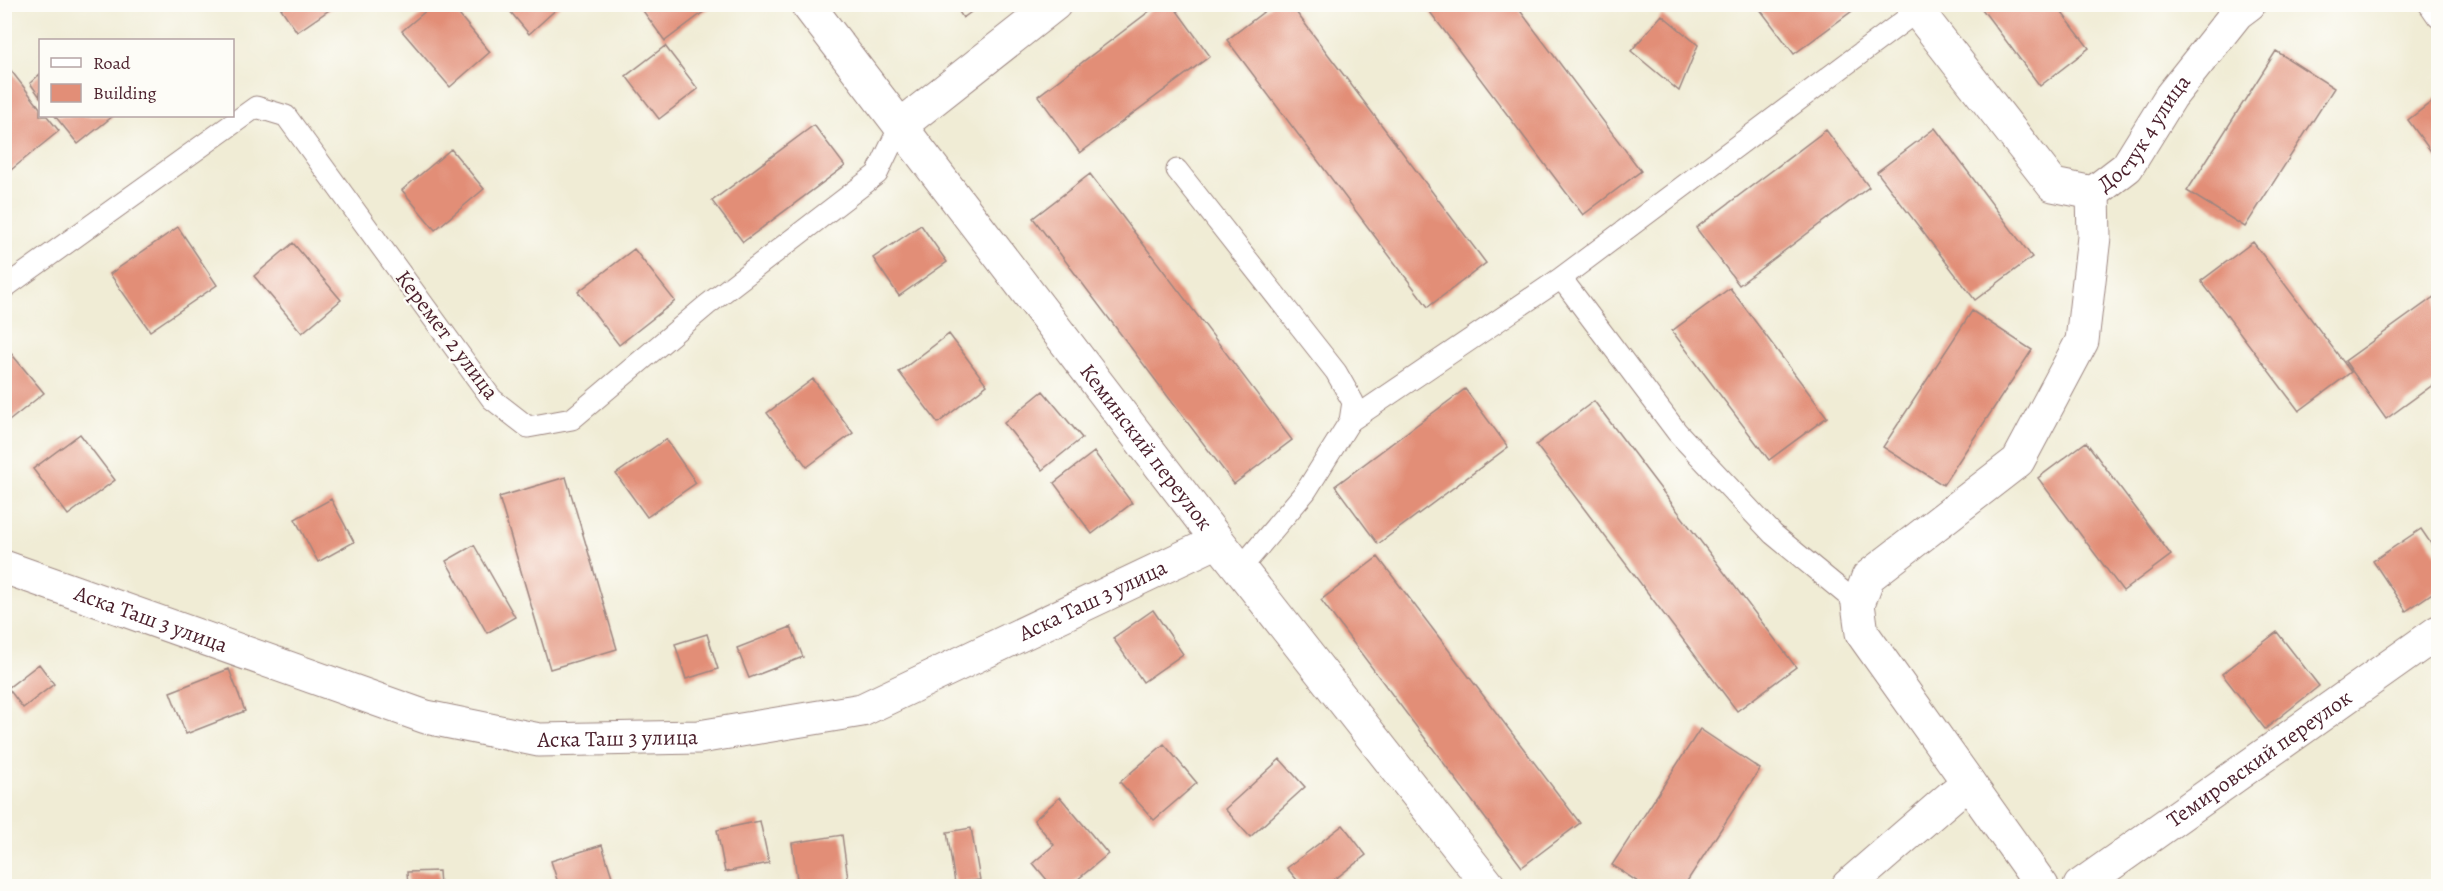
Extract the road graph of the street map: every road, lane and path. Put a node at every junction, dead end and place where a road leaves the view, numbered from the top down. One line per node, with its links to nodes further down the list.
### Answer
1 (807, 4): 7 (street, Кеминский переулок)
2 (1055, 4): 7 (street)
3 (2249, 4): 9 (street, Достук 4 улица)
4 (2428, 4): 6 (lane)
5 (1915, 8): 9 (street, Достук 4 улица); 10 (lane)
6 (2439, 17)
7 (900, 126): 11 (lane, Керемет 2 улица); 13 (street, Кеминский переулок)
8 (1177, 170): 12 (lane)
9 (2093, 192): 16 (street)
10 (1561, 278): 12 (lane); 16 (lane)
11 (4, 288)
12 (1350, 421): 15 (lane)
13 (1218, 541): 14 (street, Аска Таш 3 улица); 15 (street, Кеминский переулок)
14 (4, 567)
15 (1240, 569): 19 (street, Кеминский переулок)
16 (1858, 604): 18 (street)
17 (2439, 632): 22 (street, Темировский переулок)
18 (1968, 783): 20 (street); 21 (street)
19 (1489, 886)
20 (1848, 886)
21 (2042, 886)
22 (2080, 886)

